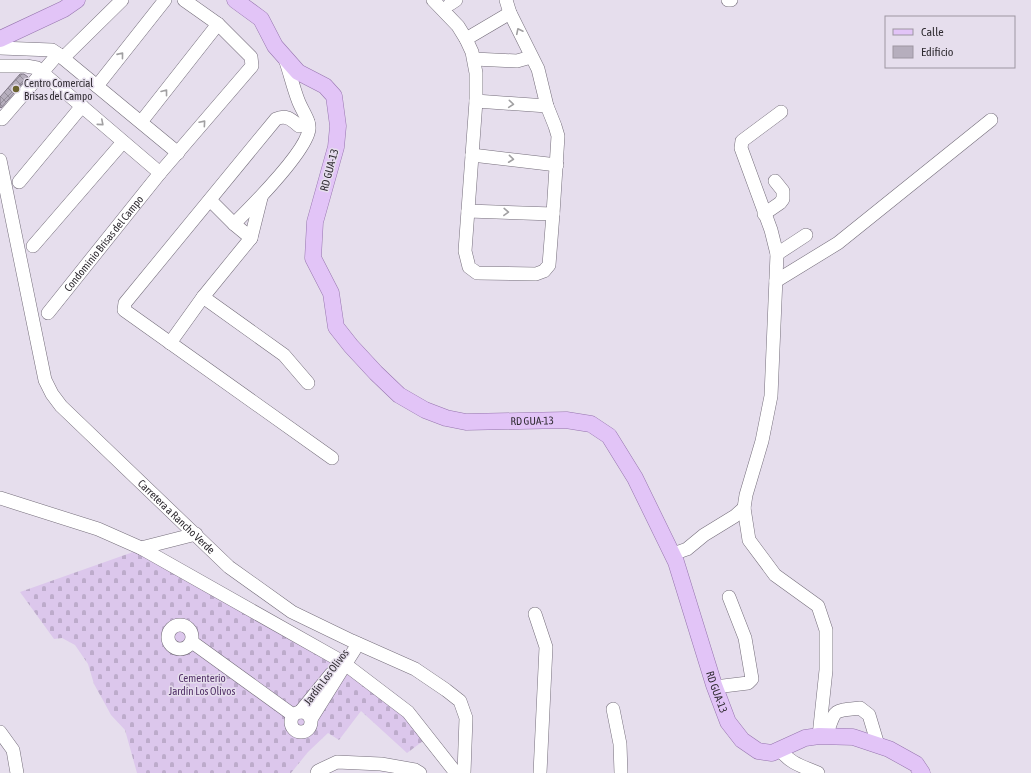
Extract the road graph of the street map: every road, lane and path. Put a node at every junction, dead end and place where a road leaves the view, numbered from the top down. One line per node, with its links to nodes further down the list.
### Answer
1 (77, 0): 12 (main road)
2 (122, 0): 16 (street)
3 (165, 0): 22 (street, one-way to 3)
4 (184, 0): 11 (street, Condominio Brisas del Campo)
5 (235, 0): 17 (main road, RD GUA-13)
6 (433, 0): 13 (street)
7 (506, 0): 10 (street)
8 (728, 0): 9 (street)
9 (731, 0)
10 (510, 13): 13 (street); 18 (street, one-way to 10)
11 (218, 24): 29 (street, one-way to 11); 32 (street, Condominio Brisas del Campo, one-way to 11)
12 (0, 39)
13 (466, 39): 19 (street)
14 (0, 48): 15 (street)
15 (40, 50): 16 (street); 21 (street)
16 (61, 56): 21 (street); 22 (street)
17 (285, 57): 30 (street); 59 (main road, RD GUA-13)
18 (531, 57): 19 (street); 25 (street)
19 (474, 59): 23 (street)
20 (0, 66): 21 (street)
21 (40, 70): 24 (street); 27 (street)
22 (97, 86): 29 (street)
23 (476, 101): 25 (street, one-way to 25); 33 (street)
24 (82, 106): 31 (street, one-way to 31); 38 (street)
25 (547, 106): 35 (street)
26 (781, 112): 43 (street)
27 (2, 119)
28 (991, 120): 49 (street)
29 (141, 122): 32 (street)
30 (308, 122): 39 (street); 40 (street)
31 (123, 142): 36 (street); 47 (street)
32 (178, 153): 36 (street, Condominio Brisas del Campo)
33 (472, 155): 35 (street, one-way to 35); 41 (street)
34 (0, 160): 57 (street, Carretera a Rancho Verde)
35 (557, 164): 42 (street)
36 (160, 173): 51 (street, Condominio Brisas del Campo)
37 (775, 181): 43 (street)
38 (19, 182)
39 (261, 197): 44 (street); 46 (street)
40 (210, 200): 44 (street); 52 (street)
41 (468, 211): 42 (street, one-way to 42); 42 (street)
42 (554, 214)
43 (764, 214): 48 (street)
44 (234, 224): 46 (street)
45 (806, 235): 48 (street)
46 (251, 238): 50 (street)
47 (33, 246)
48 (777, 254): 49 (street)
49 (776, 281): 56 (street)
50 (203, 297): 52 (street); 53 (street)
51 (48, 313)
52 (170, 343): 54 (street)
53 (308, 383)
54 (332, 458)
55 (0, 498): 58 (street)
56 (744, 508): 59 (street); 68 (street)
57 (196, 534): 58 (street); 63 (street, Carretera a Rancho Verde)
58 (141, 548): 64 (street)
59 (673, 554): 65 (main road, RD GUA-13)
60 (729, 597): 65 (street)
61 (535, 614): 76 (street)
62 (192, 642): 64 (street, Jardín Los Olivos)
63 (355, 642): 64 (street, Jardín Los Olivos); 75 (street, Carretera a Rancho Verde)
64 (344, 662): 74 (street)
65 (715, 687): 70 (main road, RD GUA-13)
66 (613, 709): 77 (street)
67 (0, 732): 71 (street)
68 (822, 736): 69 (main road, RD GUA-13); 69 (street); 70 (main road, RD GUA-13)
69 (878, 745): 79 (main road, RD GUA-13)
70 (780, 750): 78 (street)
71 (17, 773)
72 (317, 773): 73 (street)
73 (420, 773)
74 (456, 773)
75 (464, 773)
76 (540, 773)
77 (620, 773)
78 (818, 773)
79 (922, 773)

